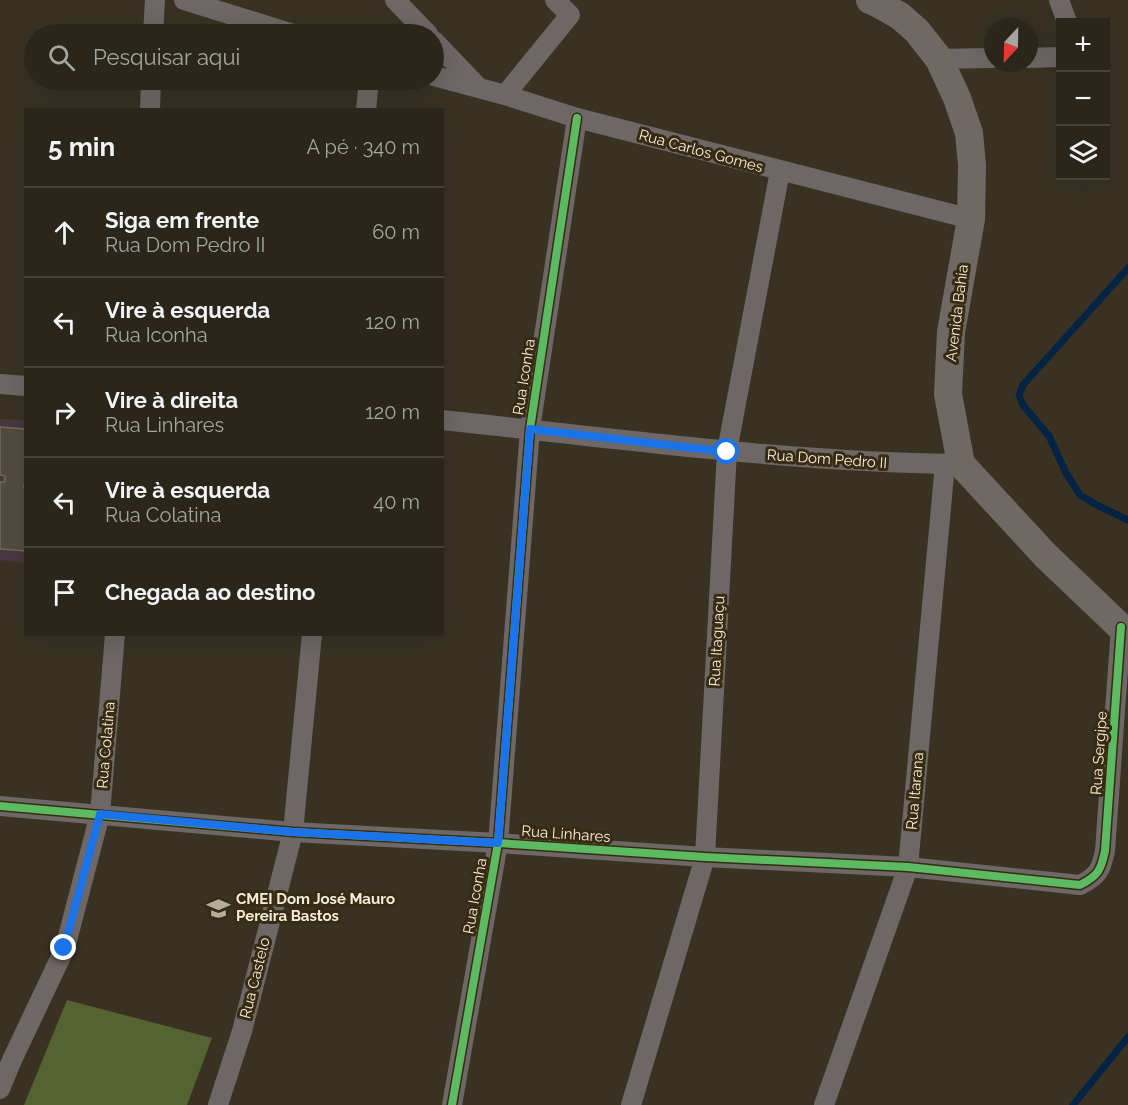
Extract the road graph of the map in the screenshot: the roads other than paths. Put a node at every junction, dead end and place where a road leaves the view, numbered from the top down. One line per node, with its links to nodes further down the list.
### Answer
1 (155, 0): 8 (street)
2 (184, 0): 9 (street)
3 (395, 0): 10 (street)
4 (555, 0): 20 (street)
5 (870, 0): 15 (street, Avenida Bahia)
6 (1059, 0): 7 (street)
7 (1065, 18)
8 (154, 24)
9 (261, 24)
10 (418, 24)
11 (444, 51): 17 (street)
12 (1056, 57): 14 (street)
13 (984, 58): 15 (street)
14 (1038, 58)
15 (939, 59): 25 (street, Avenida Bahia)
16 (444, 79): 17 (street, Rua Carlos Gomes)
17 (479, 88): 20 (street, Rua Carlos Gomes)
18 (151, 90): 21 (street)
19 (368, 90): 22 (street)
20 (505, 96): 23 (street, Rua Carlos Gomes)
21 (150, 108)
22 (366, 108)
23 (577, 118): 24 (street, Rua Carlos Gomes); 29 (street, Rua Iconha)
24 (780, 171): 25 (street, Rua Carlos Gomes); 30 (street, Rua Itaguaçu)
25 (971, 219): 31 (street, Avenida Bahia)
26 (0, 384): 27 (street)
27 (24, 386)
28 (444, 420): 29 (street, Rua Dom Pedro II)
29 (530, 429): 30 (street, Rua Dom Pedro II); 38 (street, Rua Iconha)
30 (727, 452): 31 (street, Rua Dom Pedro II); 39 (street, Rua Itaguaçu)
31 (953, 464): 32 (street); 40 (street, Rua Itarana)
32 (1124, 630): 41 (street, Rua Sergipe)
33 (115, 636): 36 (street, Rua Colatina)
34 (312, 636): 37 (street, Rua Castelo)
35 (0, 806): 36 (street, Rua Linhares)
36 (100, 814): 37 (street, Rua Linhares); 42 (street, Rua Colatina)
37 (293, 832): 38 (street, Rua Linhares); 44 (street, Rua Castelo)
38 (498, 843): 39 (street, Rua Linhares); 45 (street, Rua Iconha)
39 (705, 857): 40 (street, Rua Linhares); 46 (street, Rua Itaguaçu)
40 (908, 867): 41 (street, Rua Linhares); 47 (street, Rua Itarana)
41 (1093, 878)
42 (6, 1060): 43 (street, Rua Colatina)
43 (0, 1089)
44 (218, 1105)
45 (452, 1105)
46 (632, 1105)
47 (824, 1105)

